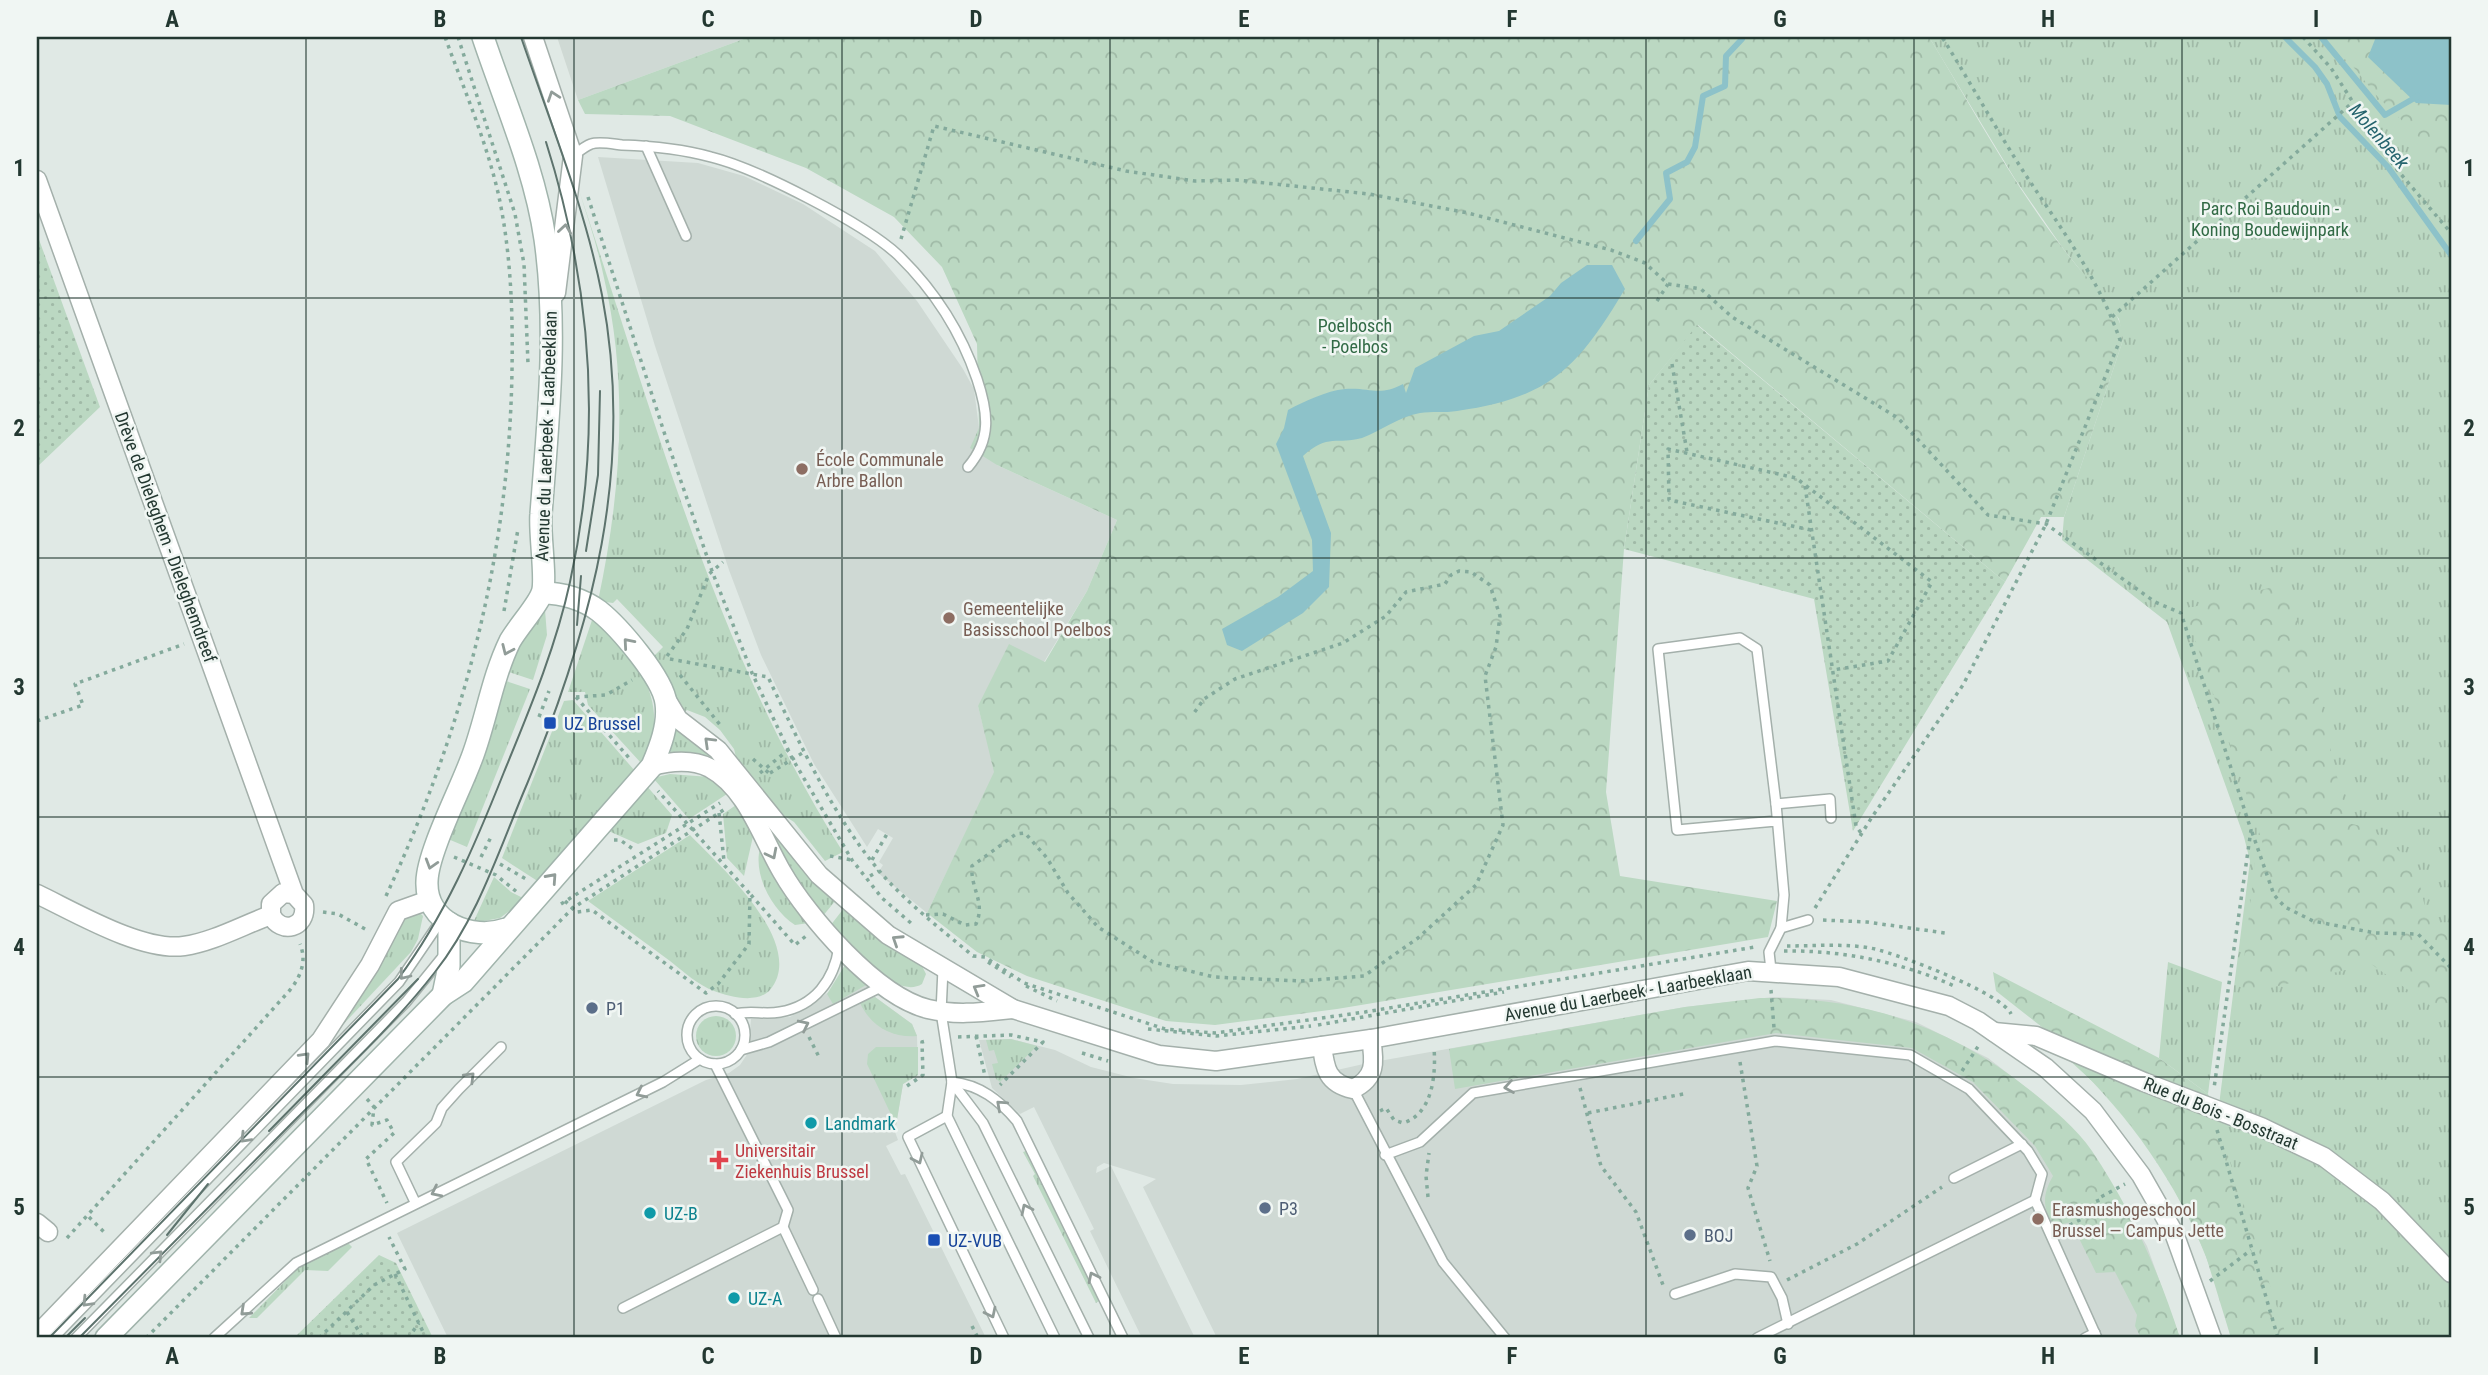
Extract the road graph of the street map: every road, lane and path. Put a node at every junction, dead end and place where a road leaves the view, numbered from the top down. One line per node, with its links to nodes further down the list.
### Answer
1 (445, 37): 75 (path)
2 (458, 37): 20 (path)
3 (483, 37): 18 (street, Avenue du Laerbeek - Laarbeeklaan)
4 (533, 37): 9 (street, one-way to 4)
5 (1942, 37): 17 (path)
6 (2303, 37): 7 (path)
7 (2353, 102): 12 (path); 17 (path)
8 (646, 146): 9 (lane); 13 (lane); 14 (lane)
9 (573, 156): 18 (street, one-way to 9)
10 (37, 180): 31 (street, Drève de Dieleghem - Dieleghemdreef)
11 (586, 190): 28 (path)
12 (2451, 233)
13 (686, 236)
14 (897, 254): 15 (path); 22 (lane)
15 (1668, 284): 16 (path); 25 (path)
16 (1657, 301)
17 (2112, 317): 25 (path)
18 (552, 321): 29 (street, Avenue du Laerbeek - Laarbeeklaan)
19 (1672, 364): 21 (path)
20 (528, 370)
21 (1687, 452): 23 (path); 26 (path)
22 (968, 467)
23 (1805, 484): 26 (path); 34 (path)
24 (518, 522): 30 (path)
25 (2046, 524): 58 (path); 59 (path)
26 (1811, 530): 34 (path)
27 (723, 562): 28 (path)
28 (712, 571): 32 (path); 35 (path)
29 (543, 593): 38 (street, Avenue du Laerbeek - Laarbeeklaan, one-way to 29); 63 (street, one-way to 63)
30 (500, 623)
31 (202, 637): 41 (path); 73 (street, Drève de Dieleghem - Dieleghemdreef)
32 (665, 659): 33 (path); 35 (path); 42 (path)
33 (657, 661)
34 (1833, 670): 59 (path)
35 (752, 673): 43 (path); 44 (path)
36 (641, 675): 48 (path)
37 (549, 691): 40 (path)
38 (666, 699): 48 (street); 51 (street, Avenue du Laerbeek - Laarbeeklaan, one-way to 38)
39 (1194, 713): 81 (path)
40 (539, 717)
41 (37, 721)
42 (726, 731)
43 (788, 750): 46 (path); 47 (path)
44 (804, 752): 46 (path); 66 (path)
45 (747, 755): 47 (path)
46 (792, 758): 49 (path); 89 (path)
47 (764, 769): 49 (path); 51 (path)
48 (648, 771): 51 (street, Avenue du Laerbeek - Laarbeeklaan); 56 (path); 71 (street, one-way to 48)
49 (770, 774): 50 (path)
50 (764, 779)
51 (738, 794): 53 (path); 56 (path); 93 (street, Avenue du Laerbeek - Laarbeeklaan, one-way to 93); 97 (street, Avenue du Laerbeek - Laarbeeklaan, one-way to 51)
52 (1776, 804): 54 (lane); 55 (lane); 55 (lane)
53 (719, 812): 57 (path); 67 (path)
54 (1831, 818)
55 (1776, 821): 85 (lane)
56 (687, 824): 57 (path); 77 (path)
57 (693, 830): 67 (path); 78 (path)
58 (2251, 830): 96 (path); 129 (path)
59 (1862, 833): 82 (path)
60 (887, 834): 66 (path)
61 (492, 835): 65 (path)
62 (613, 841): 64 (path)
63 (436, 849): 71 (path); 76 (street, one-way to 76)
64 (636, 851)
65 (481, 857)
66 (872, 860): 69 (path)
67 (724, 863): 74 (path)
68 (500, 864): 71 (path)
69 (879, 871): 70 (path); 81 (path)
70 (870, 876)
71 (533, 893): 77 (path); 87 (street)
72 (37, 894): 80 (street)
73 (294, 894): 79 (street, Drève de Dieleghem - Dieleghemdreef); 80 (street)
74 (750, 894): 78 (path); 88 (path)
75 (384, 900)
76 (429, 900): 86 (street); 164 (street, one-way to 76)
77 (564, 900): 78 (path)
78 (573, 908): 128 (path)
79 (305, 910): 84 (street); 90 (path)
80 (271, 915): 84 (street)
81 (924, 915): 94 (path)
82 (1808, 920): 85 (lane); 91 (path)
83 (374, 921): 90 (path)
84 (285, 927): 144 (path)
85 (1781, 928): 94 (lane)
86 (451, 929): 87 (street); 99 (street); 166 (lane, one-way to 166); 167 (lane, one-way to 86)
87 (506, 929): 99 (street)
88 (816, 929)
89 (918, 929)
90 (369, 931): 92 (path)
91 (1945, 933)
92 (362, 942)
93 (839, 947): 98 (street, Avenue du Laerbeek - Laarbeeklaan); 104 (lane)
94 (1771, 956): 101 (path); 105 (path); 106 (path); 107 (street, Avenue du Laerbeek - Laarbeeklaan); 110 (street, Avenue du Laerbeek - Laarbeeklaan); 112 (path)
95 (963, 962): 100 (path)
96 (2451, 968)
97 (943, 969): 102 (street, Avenue du Laerbeek - Laarbeeklaan, one-way to 97); 103 (lane)
98 (885, 985): 103 (street, Avenue du Laerbeek - Laarbeeklaan); 116 (lane, one-way to 98)
99 (443, 995): 168 (street)
100 (1066, 1005)
101 (1994, 1008)
102 (1013, 1009): 103 (street, Avenue du Laerbeek - Laarbeeklaan); 113 (street, Avenue du Laerbeek - Laarbeeklaan)
103 (941, 1012): 121 (lane)
104 (735, 1014): 116 (lane); 117 (lane)
105 (2004, 1014)
106 (1140, 1028)
107 (1994, 1032): 120 (path); 129 (street, Rue du Bois - Bosstraat); 135 (street, Avenue du Laerbeek - Laarbeeklaan)
108 (976, 1034): 108 (path); 109 (path)
109 (956, 1037)
110 (1371, 1039): 113 (street, Avenue du Laerbeek - Laarbeeklaan); 124 (street)
111 (926, 1041): 122 (path)
112 (1775, 1041): 114 (lane); 120 (lane)
113 (1322, 1046): 124 (street)
114 (1738, 1046): 119 (lane); 155 (path)
115 (500, 1047): 141 (lane, one-way to 115)
116 (741, 1050): 118 (lane)
117 (700, 1059): 118 (lane); 141 (lane, one-way to 141)
118 (715, 1064): 145 (lane)
119 (1576, 1076): 130 (path); 134 (lane, one-way to 134)
120 (1955, 1081): 132 (lane)
121 (952, 1082): 131 (lane); 179 (lane, one-way to 121); 180 (lane, one-way to 121)
122 (906, 1086)
123 (374, 1089): 126 (path)
124 (1353, 1089): 134 (lane)
125 (1688, 1093): 130 (path)
126 (366, 1097): 127 (path); 128 (path)
127 (357, 1106)
128 (374, 1107): 143 (path); 169 (path)
129 (2211, 1108): 150 (path); 153 (street, Rue du Bois - Bosstraat)
130 (1588, 1113): 158 (path)
131 (947, 1116): 177 (lane, one-way to 177); 178 (lane)
132 (2022, 1144): 137 (lane); 140 (lane)
133 (1434, 1145): 142 (path)
134 (1385, 1155): 181 (lane)
135 (2141, 1175): 138 (path); 184 (street, Avenue du Laerbeek - Laarbeeklaan)
136 (2118, 1176): 138 (path)
137 (1954, 1178): 156 (path)
138 (2124, 1184): 139 (path); 147 (path)
139 (2130, 1196)
140 (2035, 1200): 147 (lane); 162 (lane)
141 (415, 1202): 143 (lane)
142 (1432, 1207)
143 (392, 1214): 170 (lane, one-way to 170)
144 (89, 1217): 146 (path); 148 (path)
145 (783, 1227): 159 (lane); 175 (lane)
146 (42, 1228)
147 (2051, 1234): 165 (lane)
148 (107, 1235)
149 (389, 1237): 154 (path)
150 (2252, 1249): 152 (path); 185 (path)
151 (2206, 1267): 157 (path)
152 (2226, 1270)
153 (2451, 1273)
154 (395, 1274): 160 (path); 161 (path)
155 (1771, 1277): 156 (lane); 158 (lane)
156 (1776, 1286): 162 (lane)
157 (2215, 1291)
158 (1675, 1294)
159 (623, 1308)
160 (347, 1312): 171 (path); 172 (path)
161 (419, 1323): 173 (path); 174 (path)
162 (1788, 1324): 182 (lane)
163 (972, 1326): 176 (path)
164 (37, 1335)
165 (2096, 1336): 183 (lane)
166 (53, 1338)
167 (76, 1338)
168 (106, 1338)
169 (146, 1338)
170 (214, 1338)
171 (318, 1338)
172 (363, 1338)
173 (408, 1338)
174 (426, 1338)
175 (836, 1338)
176 (978, 1338)
177 (1004, 1338)
178 (1055, 1338)
179 (1089, 1338)
180 (1123, 1338)
181 (1505, 1338)
182 (1757, 1338)
183 (2085, 1338)
184 (2211, 1338)
185 (2278, 1338)

